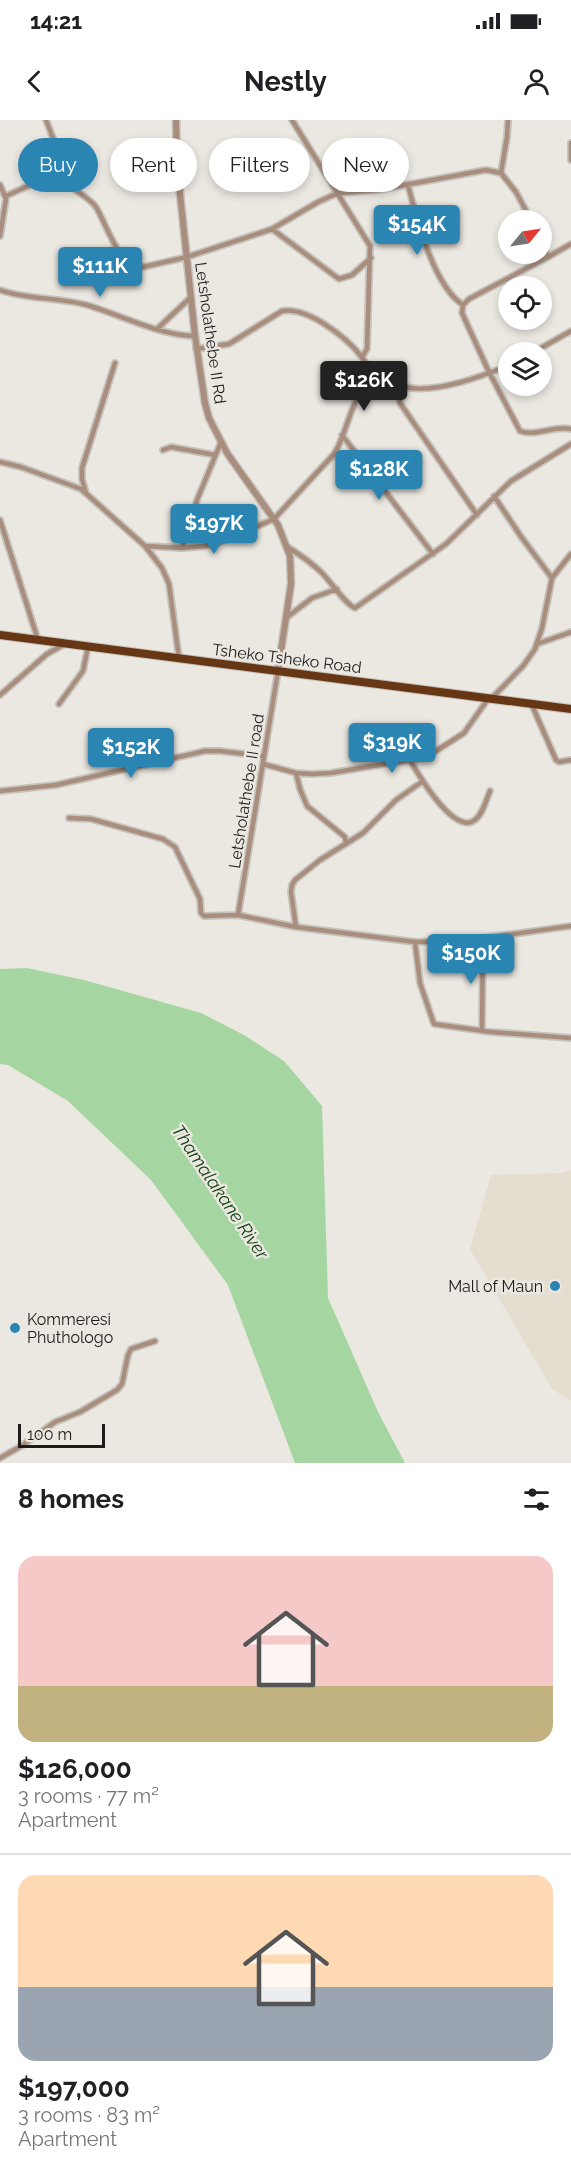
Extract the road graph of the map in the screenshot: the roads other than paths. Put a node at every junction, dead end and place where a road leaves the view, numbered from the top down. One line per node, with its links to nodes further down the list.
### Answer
1 (46, 120): 5 (street)
2 (176, 120): 22 (street, Letsholathebe II Rd)
3 (292, 120): 15 (street)
4 (508, 120): 8 (street)
5 (53, 138)
6 (571, 143): 7 (street)
7 (571, 160)
8 (501, 173): 10 (street); 17 (street)
9 (0, 185): 16 (street)
10 (409, 185)
11 (409, 188): 27 (street)
12 (18, 191): 16 (street)
13 (75, 192): 22 (street)
14 (347, 192): 15 (street)
15 (338, 193): 18 (street); 23 (street)
16 (6, 196): 19 (street)
17 (526, 210)
18 (272, 230): 22 (street); 23 (street)
19 (0, 236)
20 (571, 244): 21 (street)
21 (552, 255)
22 (187, 257): 26 (street, Letsholathebe II Rd)
23 (371, 258): 33 (street)
24 (535, 264): 27 (street)
25 (0, 290): 28 (street)
26 (190, 298): 28 (street); 30 (street, Letsholathebe II Rd)
27 (463, 305): 36 (street)
28 (156, 329): 30 (street)
29 (571, 331): 31 (street)
30 (195, 336): 32 (street, Letsholathebe II Rd)
31 (552, 342)
32 (196, 349): 33 (street); 41 (street, Letsholathebe II Rd)
33 (362, 357): 37 (street)
34 (115, 363): 46 (street)
35 (498, 369): 36 (street)
36 (489, 372): 38 (street); 39 (street)
37 (374, 381): 38 (street); 40 (street)
38 (398, 384): 48 (street)
39 (571, 429)
40 (342, 435): 49 (street); 54 (street)
41 (221, 442): 44 (street); 49 (street, Letsholathebe II Rd)
42 (571, 444): 47 (street)
43 (163, 450): 44 (street)
44 (215, 455): 53 (street)
45 (0, 462): 46 (street)
46 (86, 493): 51 (street)
47 (494, 496): 48 (street); 56 (street)
48 (477, 514): 54 (street)
49 (274, 519): 52 (street, Letsholathebe II Rd); 53 (street)
50 (0, 520): 61 (street)
51 (145, 546): 53 (street); 65 (street)
52 (286, 546): 57 (street); 58 (street, Letsholathebe II Rd)
53 (182, 548)
54 (433, 554): 57 (street)
55 (571, 555): 56 (street)
56 (552, 578): 63 (street)
57 (337, 589): 58 (street)
58 (285, 618): 66 (street, Letsholathebe II Rd)
59 (571, 632): 63 (street)
60 (0, 635): 61 (highway, Tsheko Tsheko Road)
61 (38, 640): 62 (highway, Tsheko Tsheko Road)
62 (66, 644): 64 (highway, Tsheko Tsheko Road); 67 (street)
63 (537, 644): 68 (street)
64 (88, 646): 65 (highway, Tsheko Tsheko Road); 70 (street)
65 (179, 658): 66 (highway, Tsheko Tsheko Road)
66 (278, 671): 68 (highway, Tsheko Tsheko Road); 72 (street, Letsholathebe II road)
67 (0, 694)
68 (491, 698): 69 (highway, Tsheko Tsheko Road); 73 (street)
69 (531, 703): 71 (highway, Tsheko Tsheko Road); 74 (street)
70 (59, 704)
71 (571, 709)
72 (264, 756): 75 (street, Letsholathebe II road); 78 (street)
73 (410, 760): 76 (street); 77 (street)
74 (571, 760)
75 (263, 764): 76 (street); 82 (street, Letsholathebe II road)
76 (296, 773): 81 (street)
77 (423, 781): 79 (street); 81 (street)
78 (0, 790)
79 (490, 791)
80 (69, 818): 82 (street)
81 (346, 844): 84 (street)
82 (238, 915): 84 (street)
83 (571, 926): 85 (street)
84 (296, 927): 86 (street)
85 (483, 938): 86 (street); 87 (street)
86 (415, 942): 87 (street)
87 (482, 1031): 88 (street)
88 (571, 1038)
89 (155, 1341): 90 (street)
90 (0, 1458)

